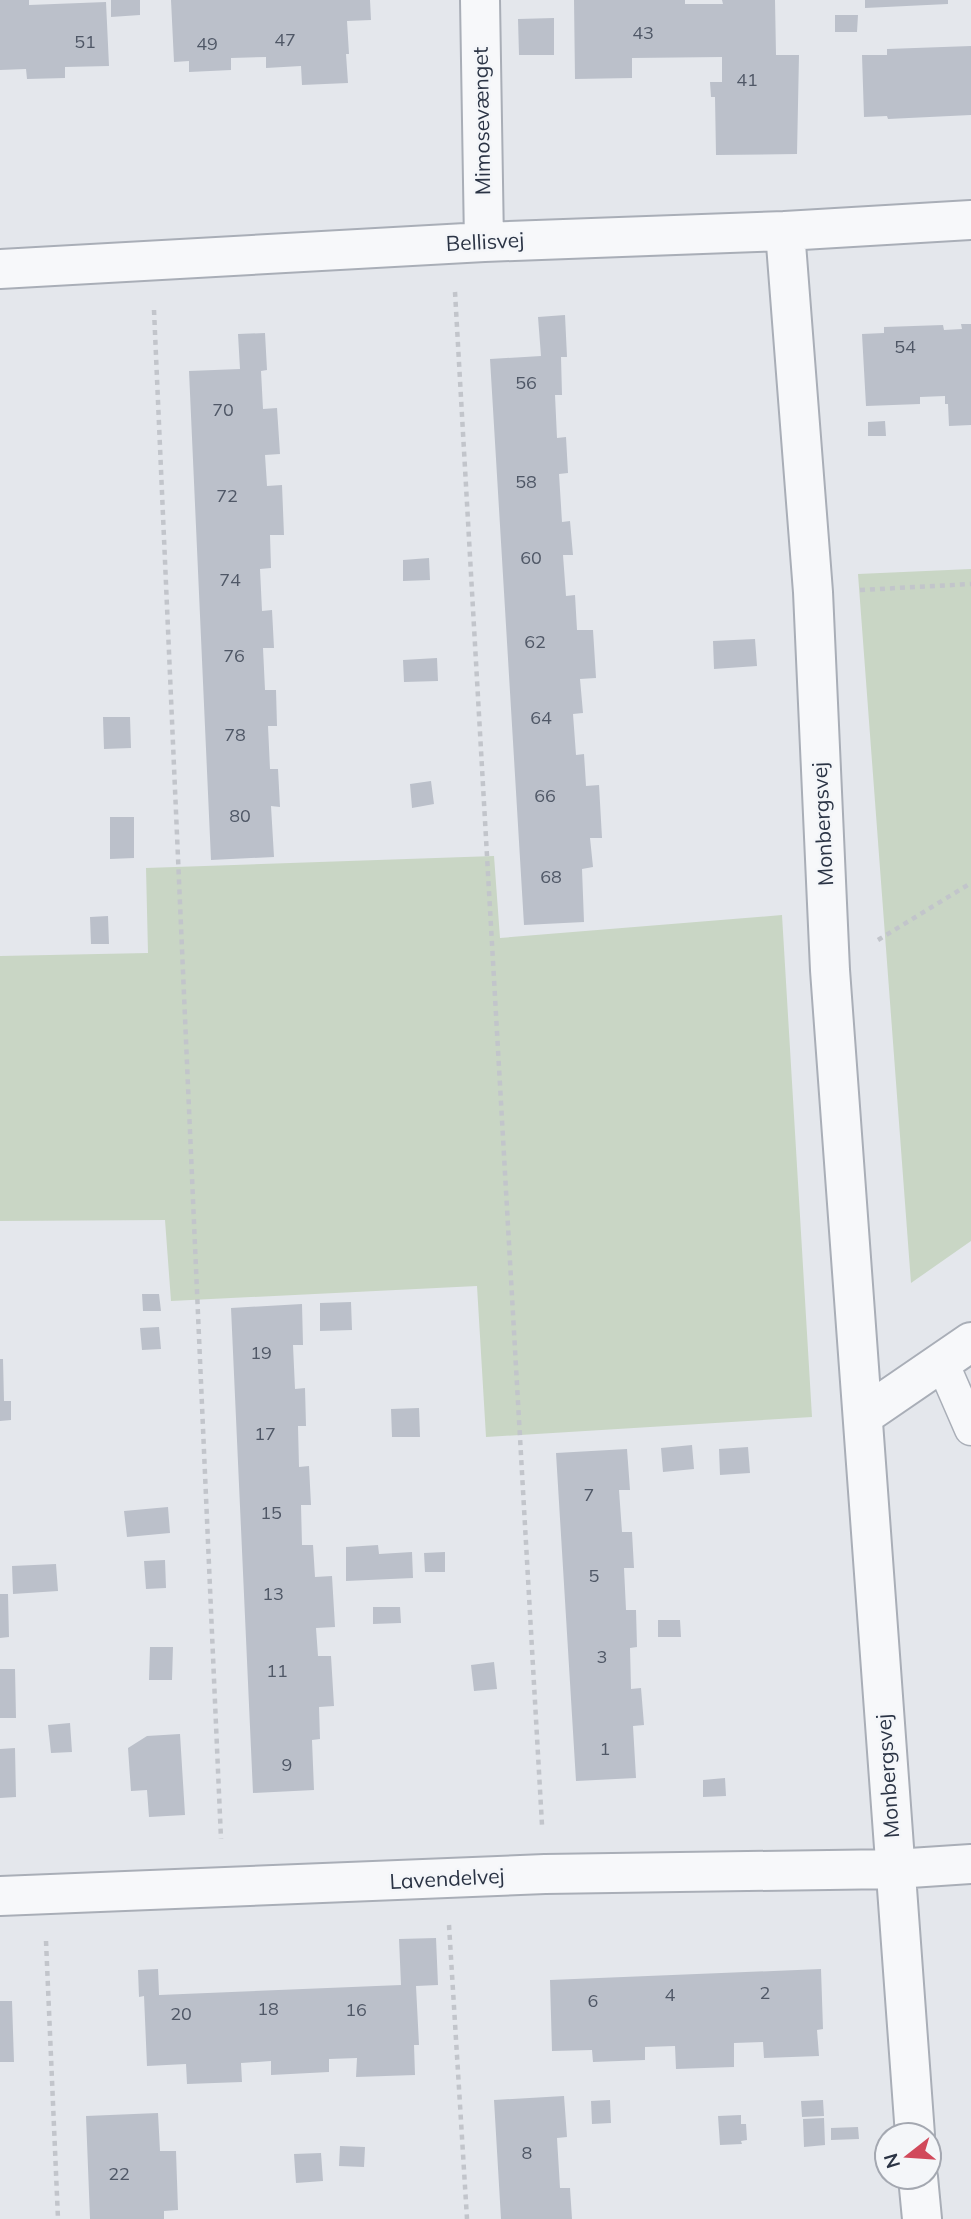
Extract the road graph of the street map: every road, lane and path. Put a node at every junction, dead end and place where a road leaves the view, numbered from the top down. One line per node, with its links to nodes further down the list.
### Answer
1 (480, 0): 4 (street, Mimosevænget)
2 (971, 220): 3 (street, Bellisvej)
3 (785, 231): 4 (street, Bellisvej); 8 (street, Monbergsvej)
4 (468, 243): 5 (street, Bellisvej); 16 (path)
5 (151, 261): 6 (street, Bellisvej); 18 (path)
6 (0, 269)
7 (971, 584): 8 (path)
8 (813, 592): 10 (street, Monbergsvej)
9 (971, 883): 10 (path)
10 (830, 970): 12 (street, Monbergsvej)
11 (956, 1351): 12 (street); 13 (lane)
12 (863, 1416): 15 (street, Monbergsvej)
13 (971, 1429)
14 (971, 1864): 15 (street, Lavendelvej)
15 (895, 1869): 16 (street, Lavendelvej); 21 (street, Monbergsvej)
16 (545, 1874): 17 (street, Lavendelvej)
17 (446, 1879): 18 (street, Lavendelvej); 24 (path)
18 (223, 1889): 19 (street, Lavendelvej)
19 (44, 1895): 20 (street, Lavendelvej); 23 (path)
20 (0, 1896)
21 (914, 2121)
22 (919, 2191): 25 (street)
23 (58, 2219)
24 (467, 2219)
25 (922, 2219)

